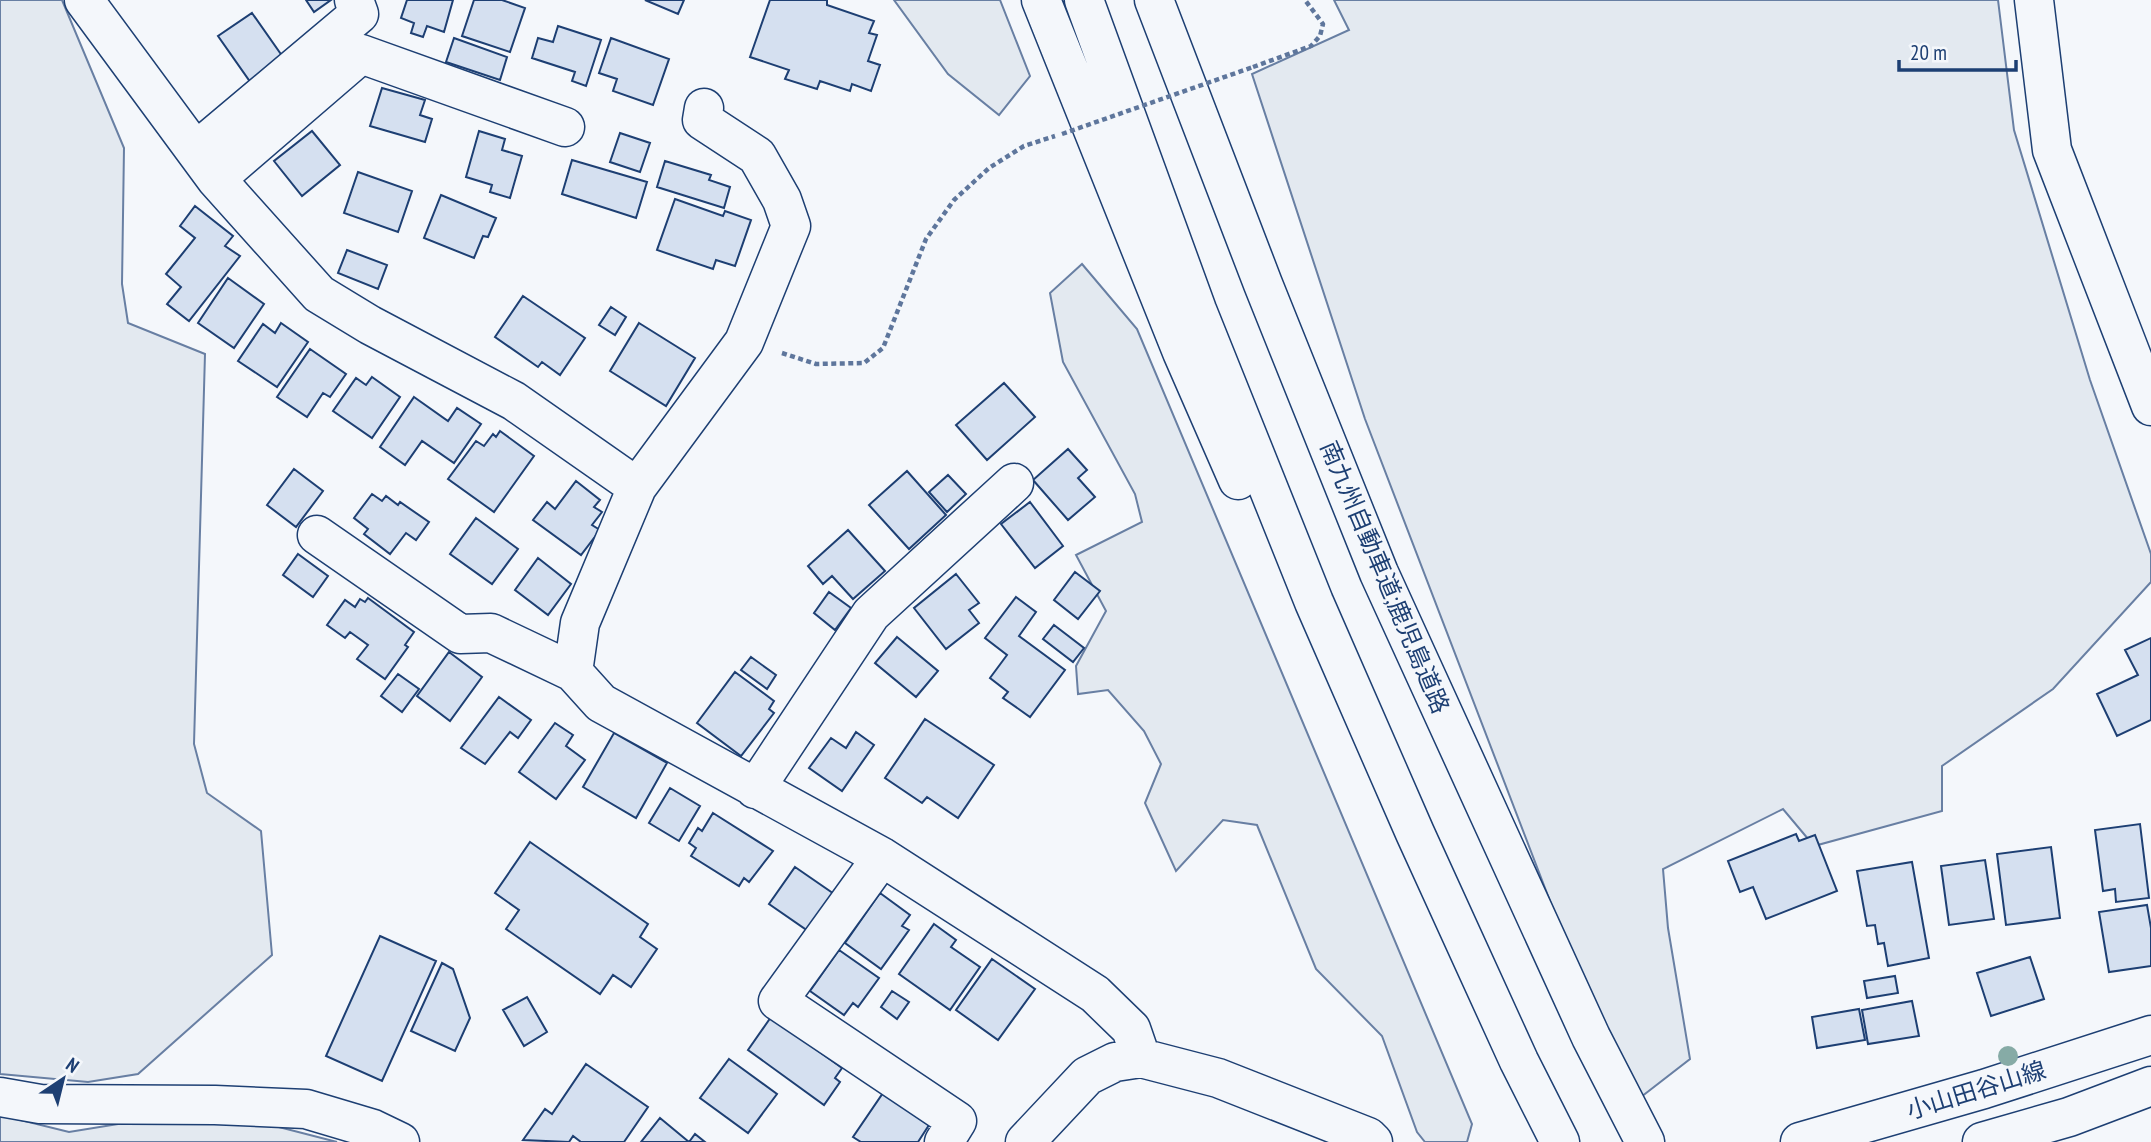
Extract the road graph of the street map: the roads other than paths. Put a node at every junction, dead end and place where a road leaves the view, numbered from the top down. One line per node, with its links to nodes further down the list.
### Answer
1 (84, 0): 10 (main road)
2 (354, 0): 10 (main road)
3 (1041, 0): 21 (main road)
4 (1084, 0): 21 (main road)
5 (1154, 0): 11 (main road, 南九州自動車道;鹿児島道路)
6 (1181, 0): 11 (main road)
7 (2034, 0): 12 (main road)
8 (704, 108): 14 (main road)
9 (565, 127): 10 (main road)
10 (206, 165): 14 (main road)
11 (1263, 284): 29 (main road, 南九州自動車道;鹿児島道路)
12 (2151, 406)
13 (1014, 482): 17 (main road)
14 (637, 486): 16 (main road)
15 (317, 535): 16 (main road)
16 (573, 672): 17 (main road)
17 (755, 789): 18 (main road)
18 (882, 858): 20 (main road); 25 (main road)
19 (2151, 1035): 30 (main road, 小山田谷山線)
20 (1141, 1058): 26 (main road); 27 (main road)
21 (1519, 1061): 28 (main road)
22 (2151, 1086): 31 (main road)
23 (0, 1097): 24 (main road)
24 (400, 1142)
25 (944, 1142)
26 (1025, 1142)
27 (1373, 1142)
28 (1560, 1142)
29 (1645, 1142)
30 (1800, 1142)
31 (1982, 1142)

